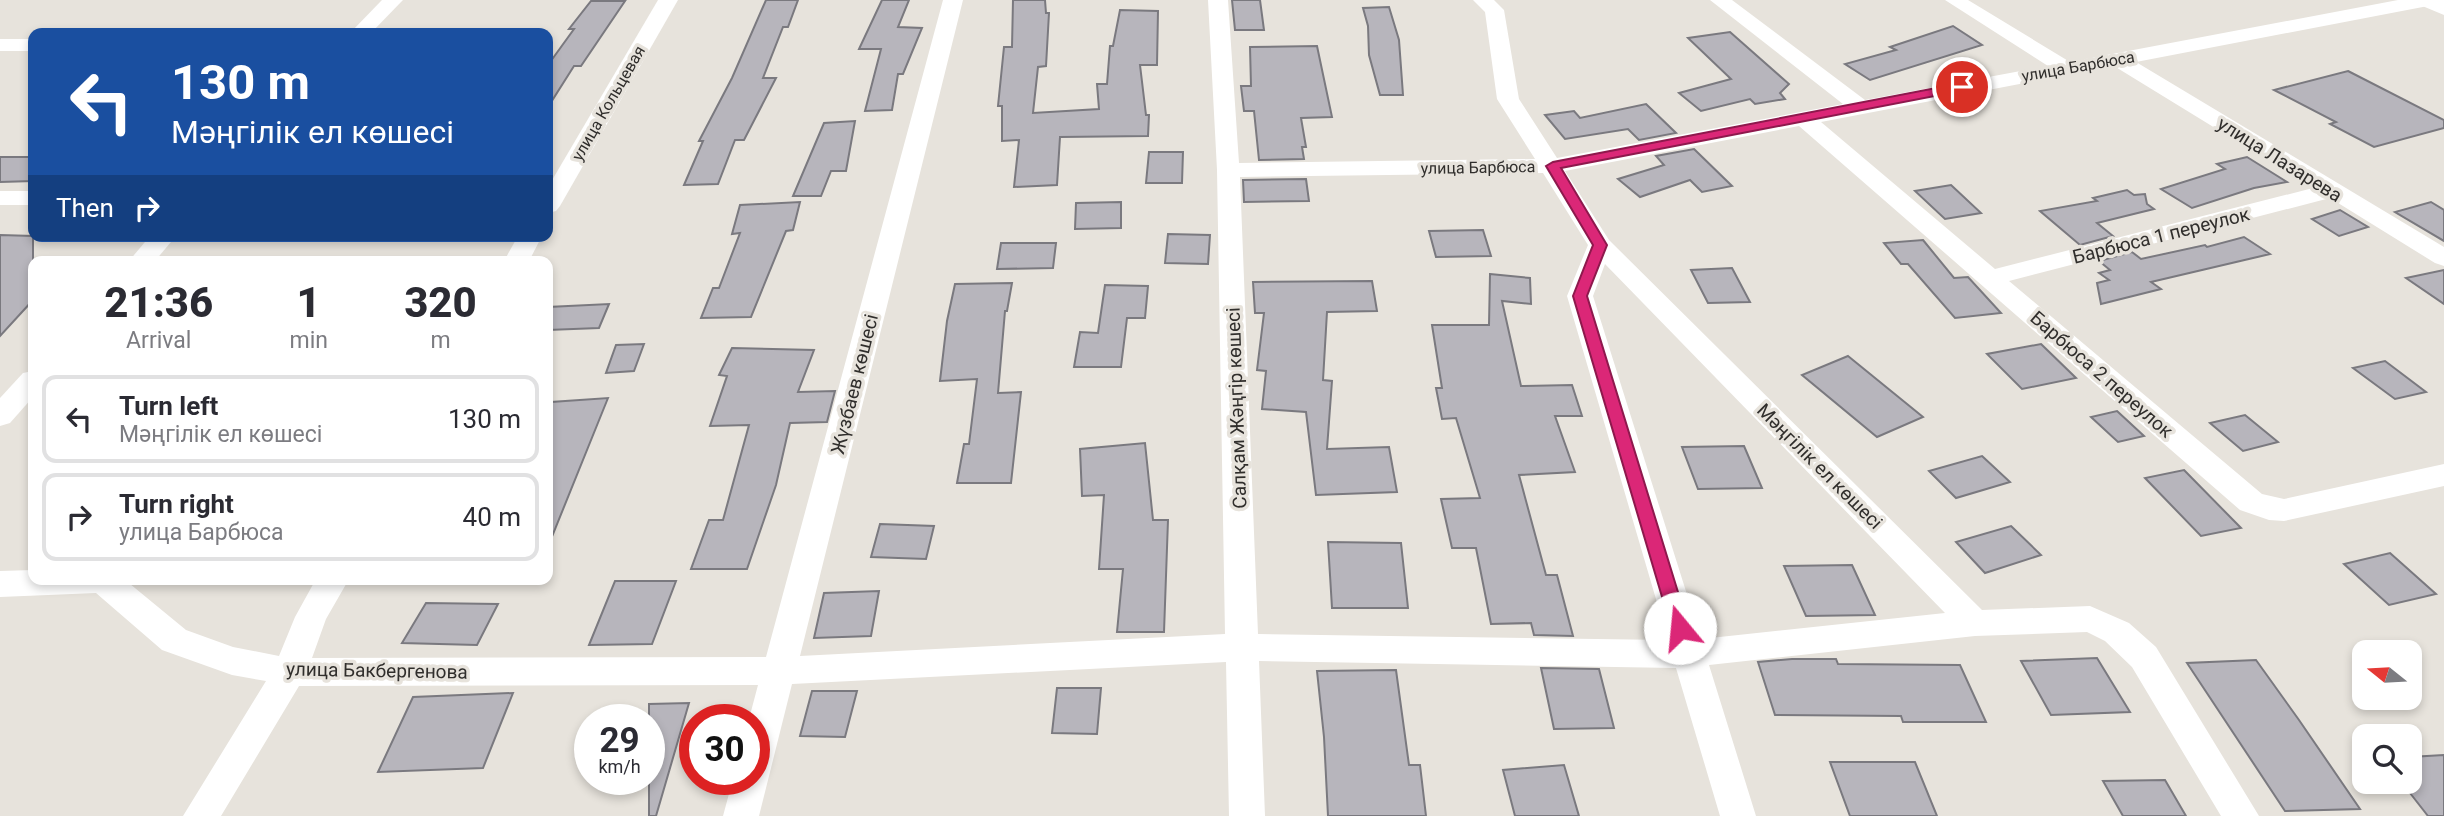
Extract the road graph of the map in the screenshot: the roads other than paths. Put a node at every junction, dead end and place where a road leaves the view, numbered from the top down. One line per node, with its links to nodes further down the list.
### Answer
1 (393, 0): 10 (street)
2 (668, 0): 20 (street, улица Кольцевая)
3 (953, 0): 38 (street, Жүзбаев көшесі)
4 (1218, 0): 18 (street, Салқам Жәңгір көшесі)
5 (1483, 0): 17 (street, Мәңгілік ел көшесі)
6 (1720, 0): 15 (street)
7 (1955, 0): 14 (street)
8 (2428, 0): 9 (street); 13 (street, улица Барбюса)
9 (2444, 8)
10 (365, 28)
11 (0, 45): 12 (street)
12 (28, 45)
13 (2117, 59): 14 (street, улица Барбюса); 19 (street, улица Лазарева)
14 (2064, 67): 15 (street, улица Барбюса)
15 (1860, 107): 16 (street, улица Барбюса)
16 (1803, 118): 17 (street, улица Барбюса); 27 (street, Барбюса 2 переулок)
17 (1553, 166): 18 (street, улица Барбюса); 24 (street, Мәңгілік ел көшесі)
18 (1228, 170): 36 (street, Салқам Жәңгір көшесі)
19 (2332, 191): 26 (street, улица Лазарева); 27 (street, Барбюса 1 переулок)
20 (553, 197)
21 (0, 198): 22 (street)
22 (28, 198)
23 (158, 242): 25 (street)
24 (1600, 245): 35 (street, Мәңгілік ел көшесі); 37 (street)
25 (146, 256)
26 (2444, 258)
27 (1990, 278): 30 (street, Барбюса 2 переулок)
28 (28, 385): 29 (street)
29 (0, 416)
30 (2444, 475)
31 (28, 583): 32 (street, улица Бакбергенова)
32 (0, 584)
33 (109, 585): 39 (street, улица Бакбергенова)
34 (330, 585): 39 (street)
35 (1975, 623): 37 (street, улица Бакбергенова); 46 (street)
36 (1244, 647): 37 (street, улица Бакбергенова); 38 (street, улица Бакбергенова); 44 (street, Салқам Жәңгір көшесі)
37 (1688, 654): 45 (street)
38 (780, 671): 39 (street, улица Бакбергенова); 40 (street, Жүзбаев көшесі)
39 (290, 672): 42 (street)
40 (770, 708)
41 (747, 795): 43 (street)
42 (201, 816)
43 (741, 816)
44 (1247, 816)
45 (1738, 816)
46 (2241, 816)

